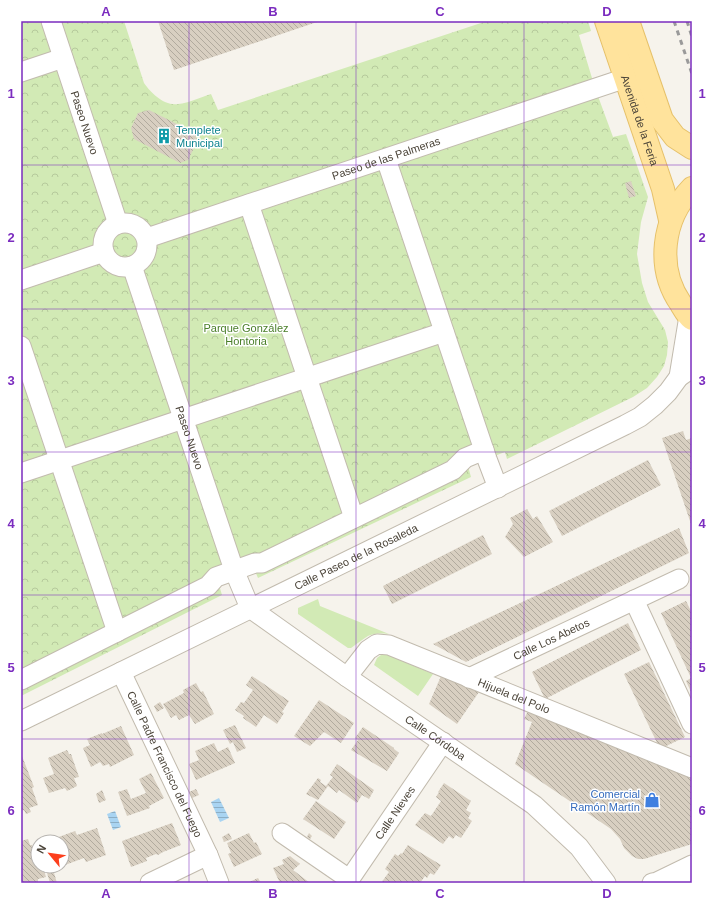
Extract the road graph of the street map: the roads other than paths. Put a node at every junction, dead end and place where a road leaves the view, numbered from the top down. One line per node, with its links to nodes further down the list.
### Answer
1 (51, 21): 4 (street, Paseo Nuevo)
2 (606, 21): 6 (main road, Avenida de la Feria)
3 (628, 21): 7 (main road, Avenida de la Feria)
4 (63, 58): 5 (street); 12 (street, Paseo Nuevo)
5 (21, 72)
6 (626, 78): 8 (street, Paseo de las Palmeras); 11 (main road, Avenida de la Feria)
7 (692, 148)
8 (386, 159): 10 (street, Paseo de las Palmeras); 18 (street)
9 (692, 188): 11 (main road)
10 (249, 204): 13 (street, Paseo de las Palmeras); 21 (street)
11 (670, 220): 17 (main road)
12 (118, 224): 13 (street); 14 (street)
13 (147, 238): 15 (street)
14 (104, 252): 15 (street); 16 (street)
15 (132, 266): 22 (street, Paseo Nuevo)
16 (21, 280)
17 (690, 317): 20 (street, Calle Paseo de la Rosaleda)
18 (444, 332): 21 (street); 23 (street)
19 (21, 346): 24 (street)
20 (685, 373): 26 (street, Calle Paseo de la Rosaleda)
21 (307, 377): 22 (street); 27 (street)
22 (183, 418): 24 (street); 28 (street, Paseo Nuevo)
23 (484, 450): 26 (street); 27 (street)
24 (59, 461): 25 (street); 32 (street)
25 (21, 473)
26 (498, 488): 31 (street, Calle Paseo de la Rosaleda)
27 (354, 518): 28 (street)
28 (234, 570): 31 (street, Paseo Nuevo); 32 (street)
29 (679, 579): 30 (street, Calle Los Abetos)
30 (634, 600): 35 (street, Calle Los Abetos); 38 (street)
31 (250, 608): 33 (street, Calle Paseo de la Rosaleda); 34 (street, Calle Córdoba)
32 (117, 632): 36 (street)
33 (121, 672): 37 (street, Calle Paseo de la Rosaleda); 42 (street, Calle Padre Francisco del Fuego)
34 (347, 678): 35 (street, Hijuela del Polo); 39 (street, Calle Córdoba)
35 (469, 678): 40 (street, Hijuela del Polo)
36 (21, 680)
37 (21, 721)
38 (692, 724)
39 (443, 742): 44 (street, Calle Nieves); 48 (street, Calle Córdoba)
40 (692, 768)
41 (282, 834): 44 (street)
42 (208, 855): 46 (street); 47 (street)
43 (692, 865): 45 (street)
44 (348, 881)
45 (654, 882): 49 (street)
46 (150, 883)
47 (219, 883)
48 (606, 883)
49 (692, 883)

